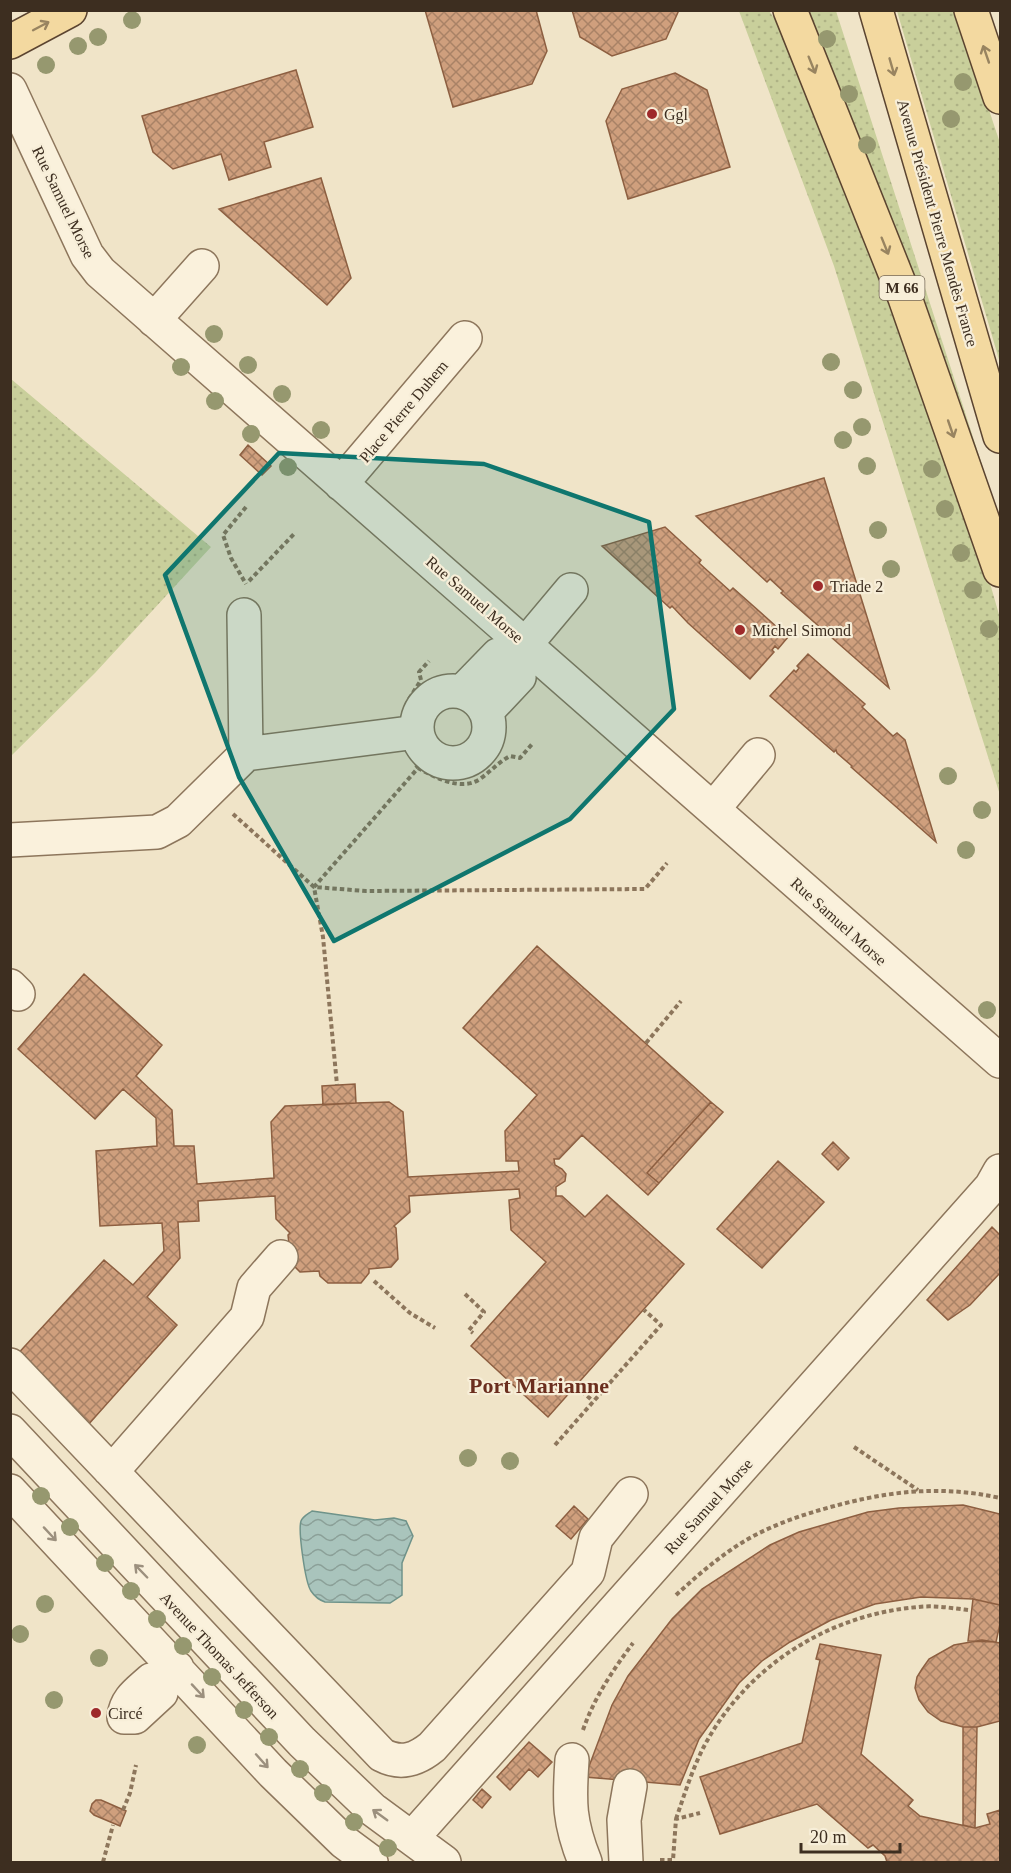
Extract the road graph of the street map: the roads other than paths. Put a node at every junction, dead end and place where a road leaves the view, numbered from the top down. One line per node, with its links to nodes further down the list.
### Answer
1 (70, 10): 5 (main road, one-way to 1)
2 (790, 10): 13 (main road, M 66, one-way to 13)
3 (876, 10): 11 (main road, Avenue Président Pierre Mendès France, one-way to 11)
4 (971, 10): 7 (main road, one-way to 4)
5 (10, 42)
6 (10, 90): 9 (street, Rue Samuel Morse)
7 (1000, 97)
8 (202, 266): 9 (street)
9 (154, 320): 12 (street, Rue Samuel Morse)
10 (465, 338): 12 (street, Place Pierre Duhem)
11 (1000, 436)
12 (341, 484): 16 (street, Rue Samuel Morse)
13 (1000, 570)
14 (571, 590): 16 (street)
15 (245, 600): 19 (street)
16 (529, 642): 17 (street); 21 (street, Rue Samuel Morse)
17 (474, 702): 18 (street); 18 (street)
18 (406, 733): 19 (street)
19 (246, 754): 22 (street)
20 (758, 755): 21 (street)
21 (713, 809): 23 (street, Rue Samuel Morse)
22 (10, 840)
23 (1000, 1061)
24 (1000, 1171): 33 (street, Rue Samuel Morse)
25 (281, 1257): 28 (street)
26 (10, 1365): 28 (street)
27 (10, 1431): 33 (street, Avenue Thomas Jefferson, one-way to 27)
28 (109, 1469): 30 (street)
29 (10, 1491): 35 (street, one-way to 35)
30 (631, 1494)
31 (572, 1760): 37 (street)
32 (630, 1786): 34 (street)
33 (412, 1838): 36 (street, Avenue Thomas Jefferson)
34 (626, 1862)
35 (371, 1863)
36 (444, 1863)
37 (585, 1863)

